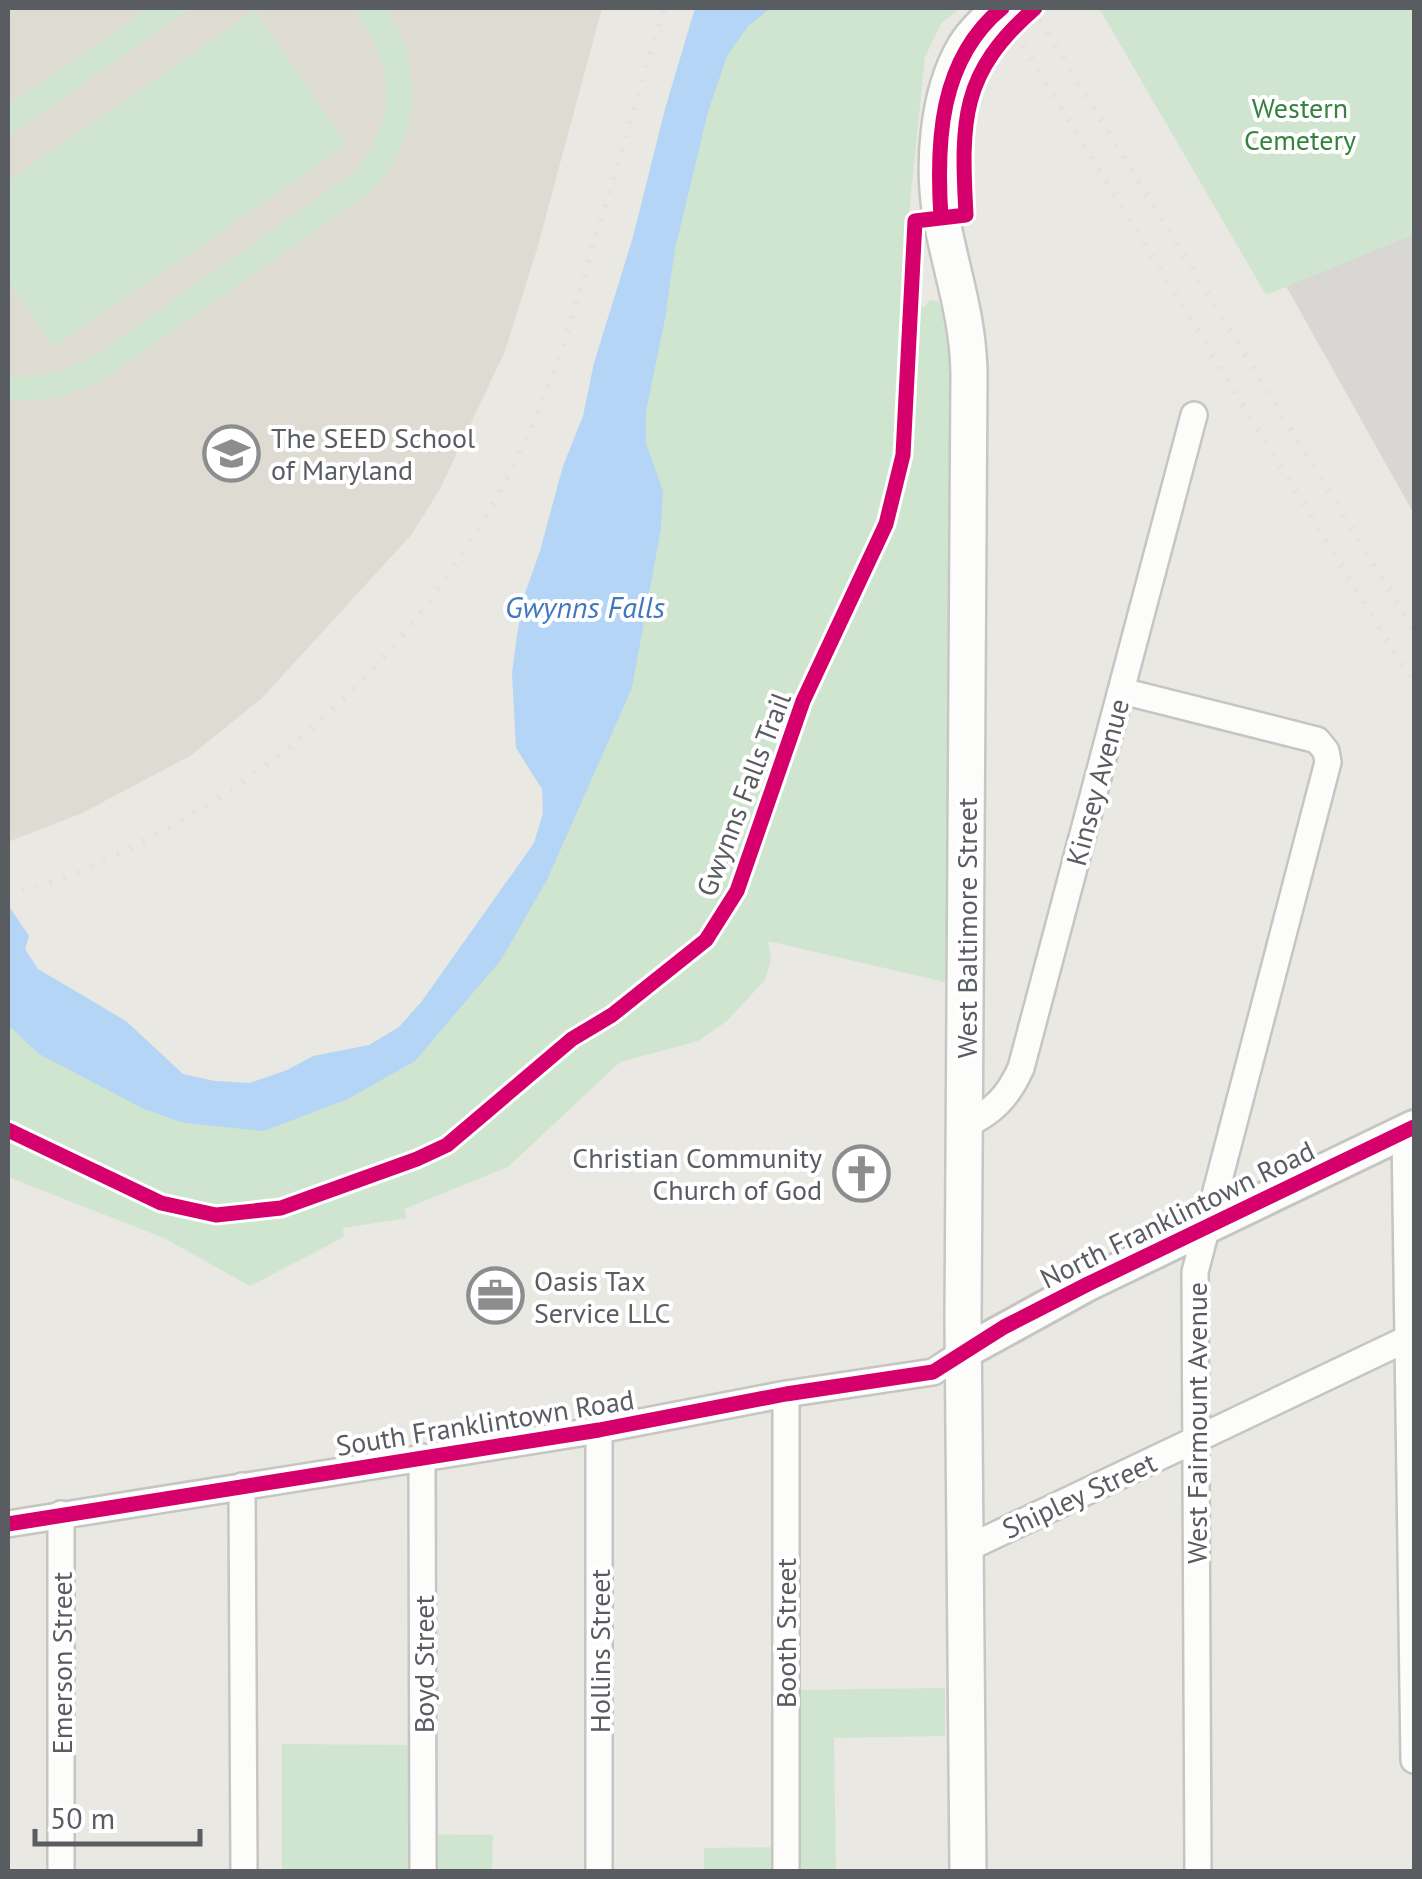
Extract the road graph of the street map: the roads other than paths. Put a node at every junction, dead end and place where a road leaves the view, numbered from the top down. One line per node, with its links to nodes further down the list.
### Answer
1 (1002, 8): 4 (main road, West Baltimore Street)
2 (1194, 416): 3 (street, Kinsey Avenue)
3 (1122, 691): 4 (street, Kinsey Avenue); 6 (street, West Fairmount Avenue)
4 (964, 1126): 8 (main road, West Baltimore Street)
5 (1410, 1129): 6 (street, North Franklintown Road); 7 (street)
6 (1208, 1227): 8 (street, North Franklintown Road); 11 (street, West Fairmount Avenue)
7 (1409, 1338): 11 (street, Shipley Street); 17 (street)
8 (964, 1352): 9 (street, South Franklintown Road); 16 (main road, West Baltimore Street)
9 (786, 1394): 10 (street, South Franklintown Road); 22 (street, Booth Street)
10 (599, 1430): 12 (street, South Franklintown Road); 21 (street, Hollins Street)
11 (1195, 1440): 16 (street, Shipley Street); 24 (street, West Fairmount Avenue)
12 (422, 1457): 13 (street, South Franklintown Road); 20 (street, Boyd Street)
13 (242, 1486): 14 (street, South Franklintown Road); 19 (street)
14 (61, 1514): 15 (street, South Franklintown Road); 18 (street, Emerson Street)
15 (8, 1524)
16 (966, 1549): 23 (main road, West Baltimore Street)
17 (1414, 1760)
18 (61, 1872)
19 (244, 1872)
20 (423, 1872)
21 (600, 1872)
22 (786, 1872)
23 (968, 1872)
24 (1198, 1872)

